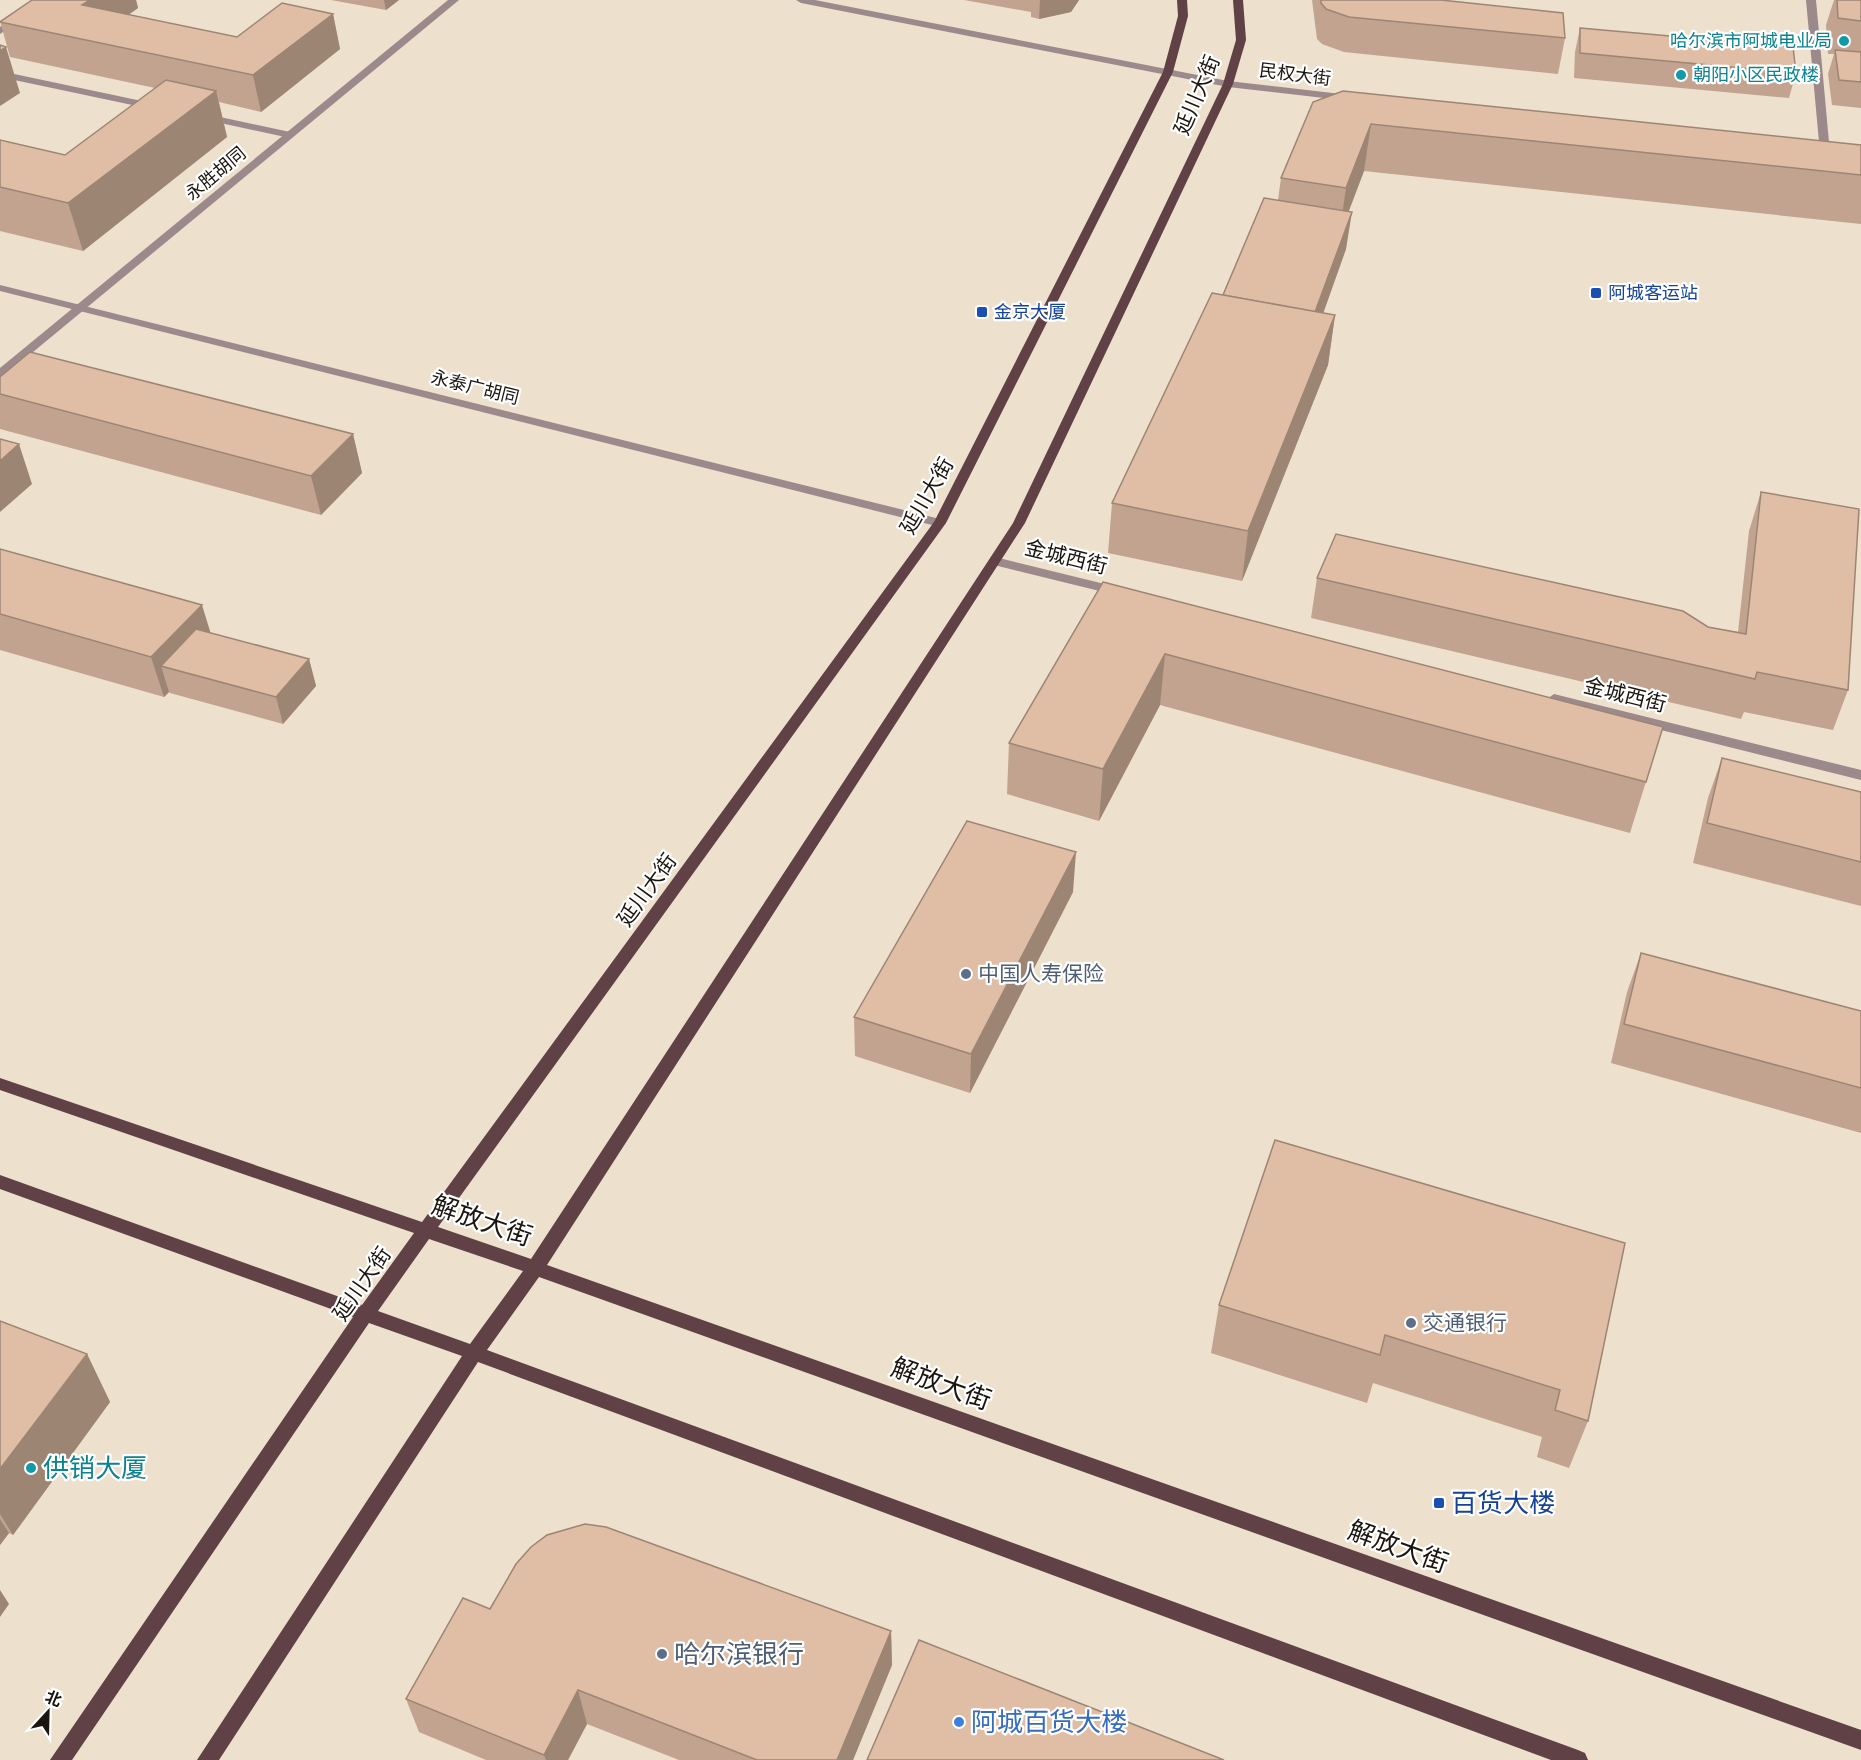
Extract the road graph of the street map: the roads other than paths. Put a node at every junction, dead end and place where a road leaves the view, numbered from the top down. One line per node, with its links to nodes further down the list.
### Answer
1 (46, 0): 7 (street)
2 (454, 0): 14 (street, 永胜胡同)
3 (801, 0): 8 (street, 民权大街)
4 (1182, 0): 8 (main road, 延川大街)
5 (1238, 0): 10 (main road, 延川大街)
6 (1811, 0): 15 (street)
7 (0, 31)
8 (1168, 72): 10 (street, 民权大街); 19 (main road, 延川大街)
9 (0, 74): 12 (street)
10 (1228, 84): 11 (street, 民权大街); 20 (main road, 延川大街)
11 (1357, 99)
12 (163, 108)
13 (197, 115): 14 (street)
14 (290, 135): 17 (street, 永胜胡同)
15 (1824, 153)
16 (0, 288): 17 (street, 永泰广胡同)
17 (80, 308): 18 (street, 永胜胡同); 19 (street, 永泰广胡同)
18 (0, 374)
19 (940, 522): 26 (main road, 延川大街)
20 (995, 561): 21 (street, 金城西街); 27 (main road, 延川大街)
21 (1133, 595)
22 (1538, 695): 23 (street, 金城西街)
23 (1861, 775)
24 (0, 1084): 26 (main road, 解放大街)
25 (0, 1182): 28 (main road)
26 (426, 1231): 27 (main road, 解放大街); 28 (main road, 延川大街)
27 (535, 1268): 29 (main road, 延川大街); 30 (main road, 解放大街)
28 (365, 1314): 29 (main road); 31 (main road, 延川大街)
29 (474, 1353): 32 (main road, 延川大街); 33 (main road)
30 (1861, 1740)
31 (60, 1760)
32 (207, 1760)
33 (1578, 1760)

